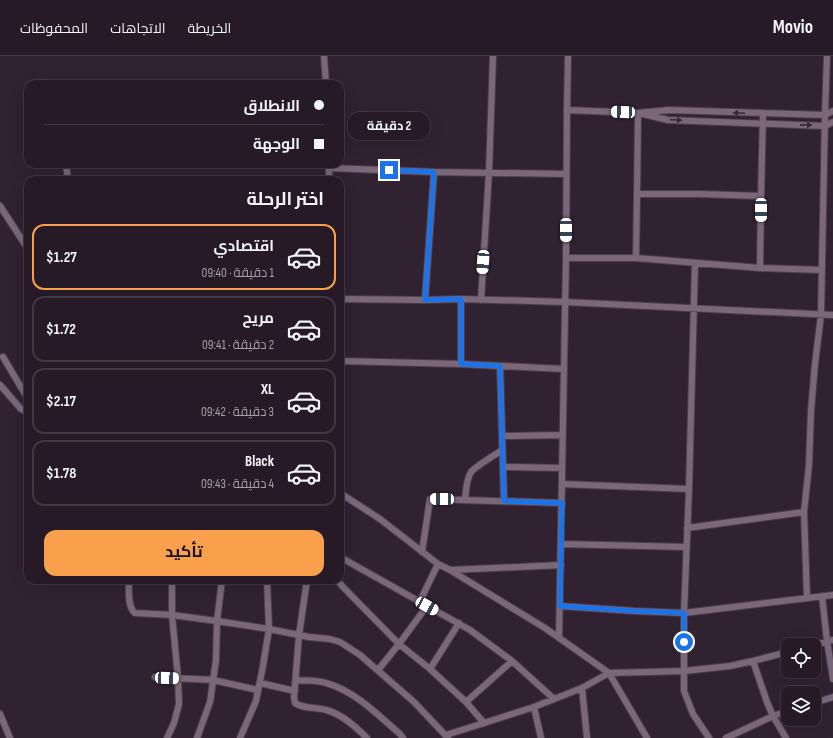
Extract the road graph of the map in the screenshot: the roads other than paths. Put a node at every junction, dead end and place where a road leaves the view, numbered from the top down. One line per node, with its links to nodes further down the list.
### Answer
1 (324, 56): 5 (street)
2 (492, 56): 16 (street)
3 (568, 56): 6 (street)
4 (827, 56): 10 (street)
5 (326, 80)
6 (567, 110): 8 (street); 17 (street)
7 (833, 111): 10 (street)
8 (638, 113): 9 (street, one-way to 8); 12 (street, one-way to 12); 18 (street)
9 (763, 113): 10 (street); 12 (street)
10 (825, 115): 13 (street)
11 (833, 122): 13 (street)
12 (763, 124): 13 (street, one-way to 13); 19 (street)
13 (825, 126): 26 (street)
14 (344, 167): 15 (street)
15 (434, 172): 16 (street); 29 (street)
16 (489, 172): 17 (street); 30 (street)
17 (566, 174): 22 (street)
18 (637, 194): 19 (street); 23 (street)
19 (761, 196): 25 (street)
20 (0, 206): 21 (street)
21 (24, 243)
22 (566, 258): 23 (street); 31 (street)
23 (636, 258): 24 (street)
24 (696, 263): 25 (street); 32 (street)
25 (760, 268): 26 (street)
26 (822, 270): 33 (street)
27 (344, 299): 29 (street)
28 (461, 299): 29 (street); 30 (street); 37 (street)
29 (425, 300)
30 (481, 300): 31 (street)
31 (565, 302): 32 (street); 39 (street)
32 (694, 308): 33 (street); 49 (street)
33 (821, 315): 34 (street); 54 (street)
34 (833, 315)
35 (3, 357): 41 (street)
36 (344, 361): 37 (street)
37 (461, 364): 38 (street)
38 (500, 366): 39 (street); 44 (street)
39 (564, 369): 43 (street)
40 (0, 385): 42 (street)
41 (24, 392)
42 (24, 410)
43 (562, 435): 44 (street); 47 (street)
44 (502, 436): 45 (street)
45 (502, 450): 46 (street); 51 (street)
46 (503, 467): 47 (street); 52 (street)
47 (562, 468): 48 (street)
48 (562, 484): 49 (street); 53 (street)
49 (689, 489): 55 (street)
50 (344, 495): 58 (street)
51 (465, 500): 52 (street); 58 (street)
52 (504, 501): 53 (street)
53 (562, 503): 56 (street)
54 (804, 512): 55 (street); 71 (street)
55 (687, 528): 57 (street)
56 (561, 544): 57 (street); 61 (street)
57 (686, 547): 75 (street)
58 (422, 552): 60 (street)
59 (344, 559): 72 (street)
60 (438, 564): 62 (street); 72 (street)
61 (560, 565): 62 (street); 74 (street)
62 (450, 570): 81 (street)
63 (128, 584): 76 (street)
64 (172, 584): 76 (street)
65 (222, 584): 77 (street)
66 (267, 584): 79 (street)
67 (306, 584): 80 (street)
68 (340, 584): 83 (street)
69 (833, 595): 70 (street)
70 (822, 596): 71 (street); 82 (street)
71 (807, 598): 75 (street)
72 (420, 601): 73 (street)
73 (427, 606): 78 (street); 83 (street)
74 (560, 606): 75 (street); 81 (street)
75 (684, 613): 89 (street)
76 (172, 615): 77 (street); 92 (street)
77 (217, 621): 79 (street); 94 (street)
78 (458, 623): 85 (street); 87 (street)
79 (269, 629): 80 (street); 96 (street)
80 (299, 635): 88 (street); 95 (street)
81 (559, 638): 90 (street)
82 (830, 641): 93 (street)
83 (399, 644): 87 (street); 88 (street)
84 (781, 654): 86 (street)
85 (512, 661): 101 (street); 103 (street)
86 (754, 662): 89 (street); 107 (street)
87 (430, 669): 103 (street)
88 (378, 670): 109 (street)
89 (684, 671): 90 (street); 119 (street)
90 (609, 673): 97 (street); 118 (street)
91 (155, 677): 92 (street)
92 (178, 678): 94 (street); 111 (street)
93 (833, 679)
94 (213, 680): 98 (street); 112 (street)
95 (296, 680): 99 (street); 115 (street)
96 (260, 683): 98 (street); 99 (street)
97 (582, 688): 101 (street); 117 (street)
98 (258, 690): 113 (street)
99 (294, 691): 114 (street)
100 (833, 697): 102 (street)
101 (554, 699): 104 (street)
102 (821, 701)
103 (466, 702): 108 (street)
104 (534, 707): 108 (street); 116 (street)
105 (781, 713): 107 (street)
106 (0, 714): 110 (street)
107 (773, 716): 120 (street); 121 (street)
108 (484, 723): 109 (street)
109 (447, 737)
110 (10, 738)
111 (167, 738)
112 (197, 738)
113 (240, 738)
114 (367, 738)
115 (403, 738)
116 (541, 738)
117 (587, 738)
118 (647, 738)
119 (709, 738)
120 (726, 738)
121 (786, 738)

